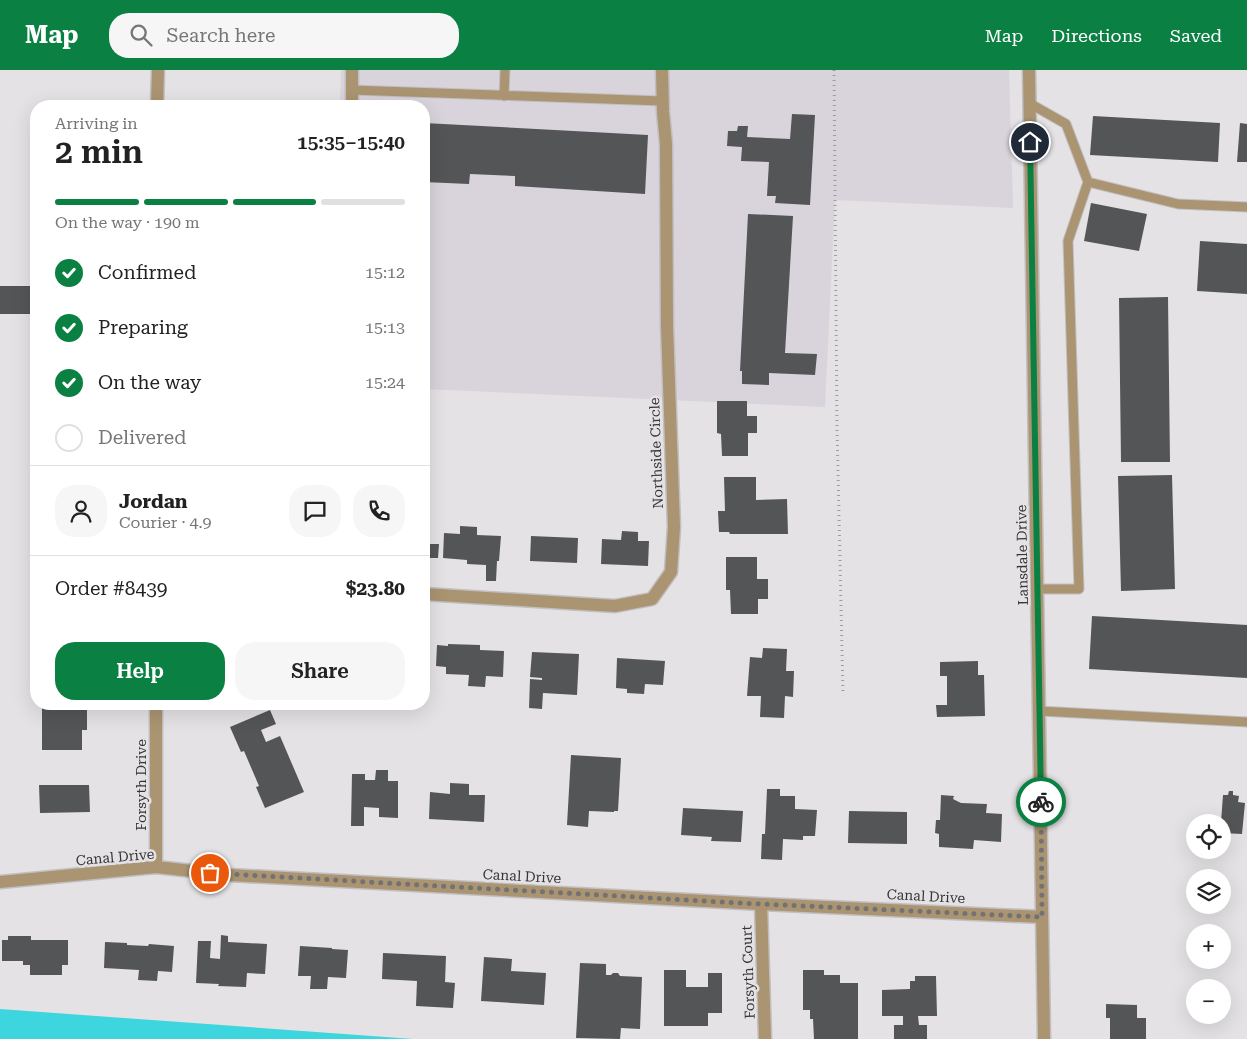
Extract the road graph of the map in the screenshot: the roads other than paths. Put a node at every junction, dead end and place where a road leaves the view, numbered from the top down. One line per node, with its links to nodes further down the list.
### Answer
1 (158, 70): 8 (street)
2 (352, 70): 6 (street)
3 (505, 70): 7 (lane)
4 (662, 70): 10 (street, Northside Circle)
5 (1029, 70): 11 (street, Lansdale Drive)
6 (352, 90): 7 (lane); 9 (street)
7 (504, 96): 10 (lane)
8 (158, 100)
9 (352, 100)
10 (662, 101): 15 (street, Northside Circle)
11 (1029, 103): 12 (lane); 14 (street, Lansdale Drive)
12 (1088, 182): 13 (lane); 14 (lane)
13 (1247, 207)
14 (1037, 589): 17 (street, Lansdale Drive)
15 (430, 594)
16 (156, 710): 19 (street, Forsyth Drive)
17 (1039, 711): 18 (lane); 22 (street, Lansdale Drive)
18 (1247, 722)
19 (156, 867): 20 (street, Canal Drive); 21 (street, Canal Drive)
20 (0, 882)
21 (761, 904): 22 (street, Canal Drive); 23 (street, Forsyth Court)
22 (1042, 917): 24 (street, Lansdale Drive)
23 (765, 1039)
24 (1044, 1039)

